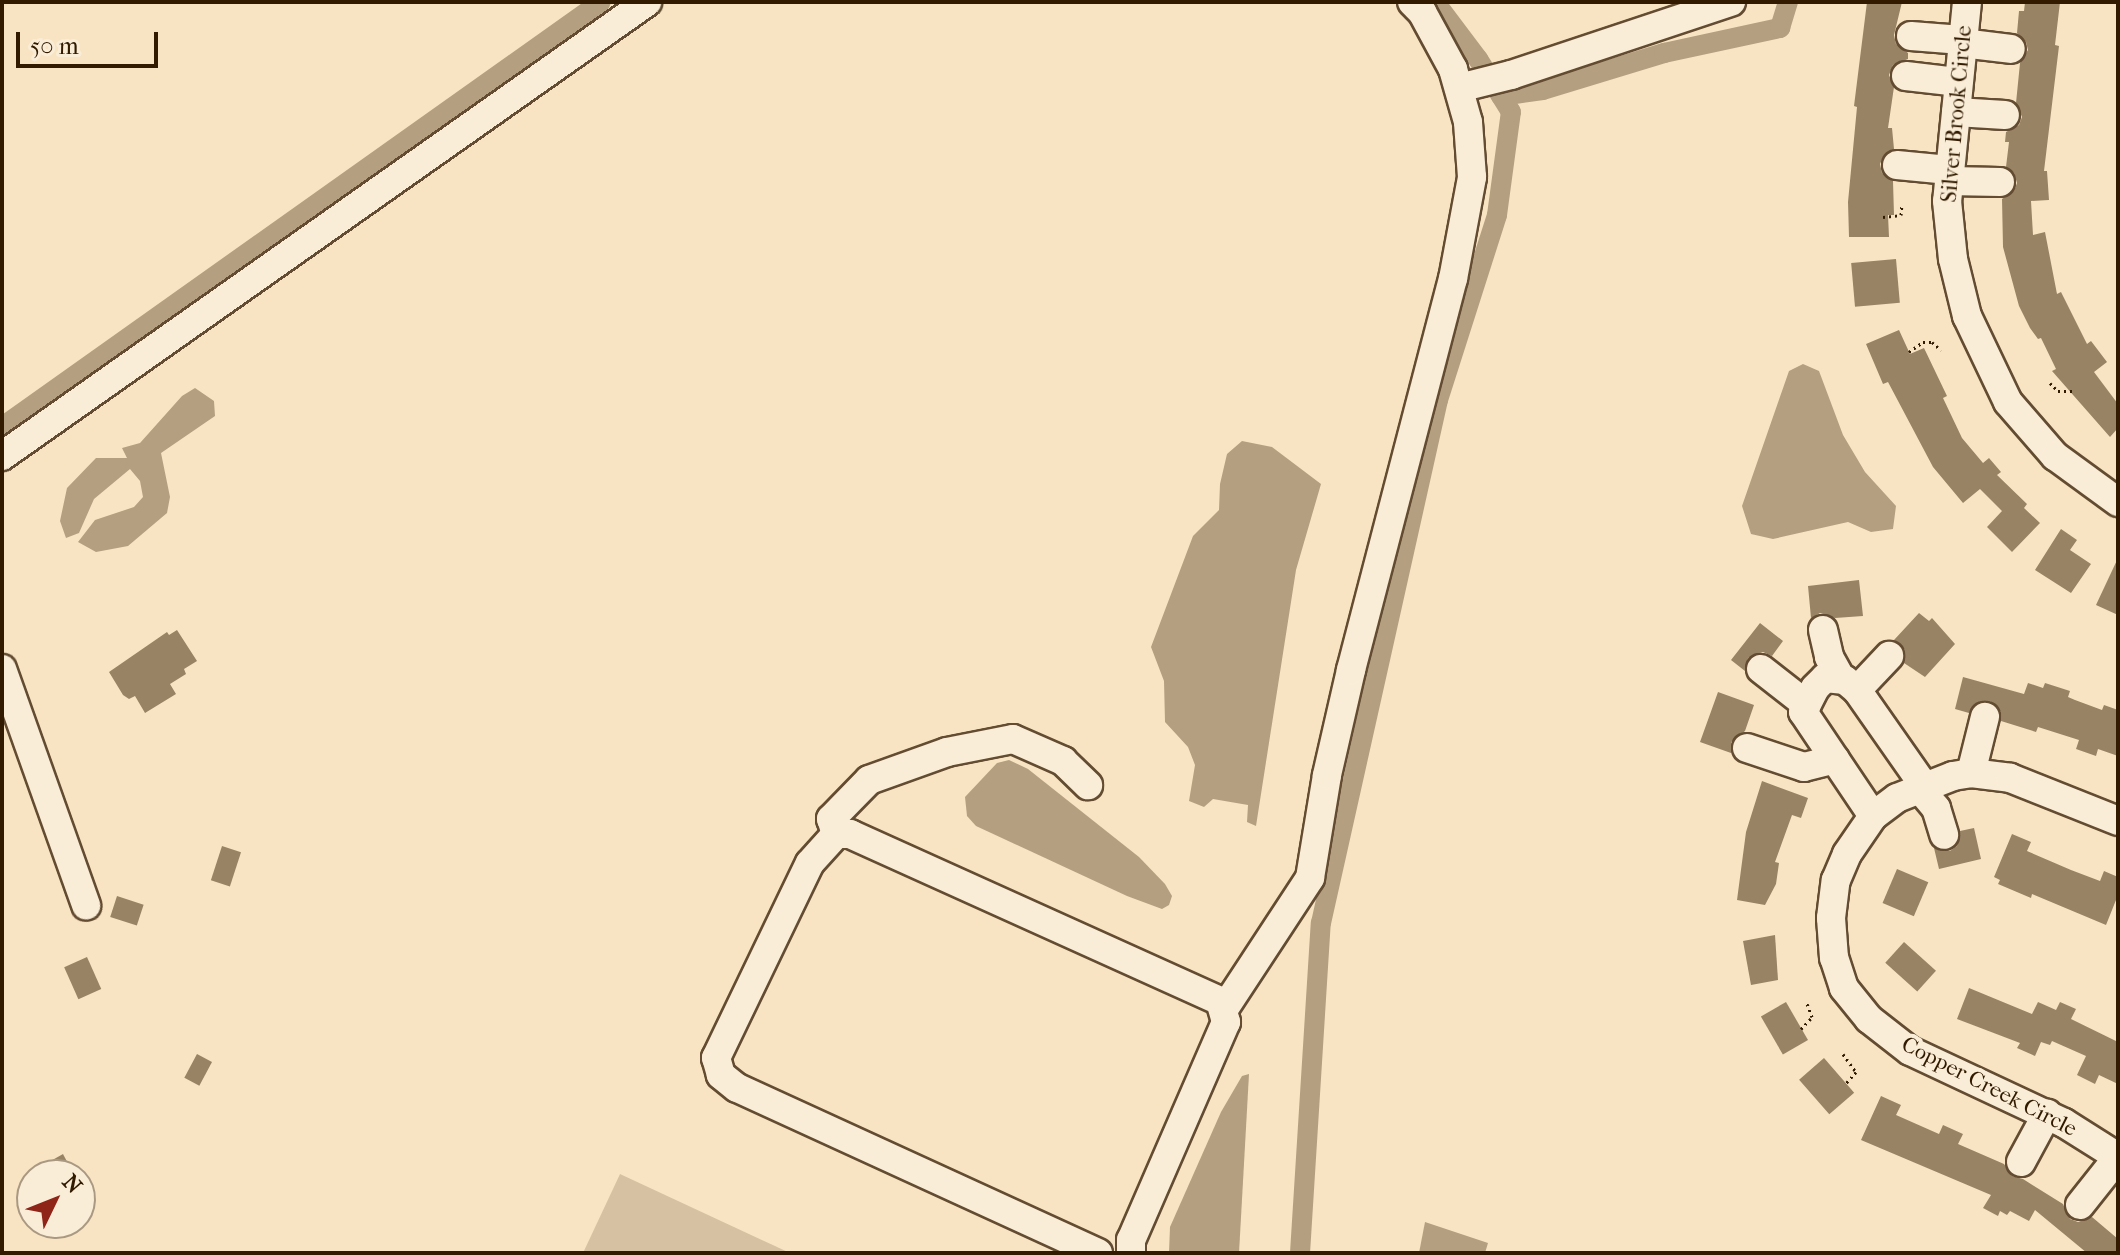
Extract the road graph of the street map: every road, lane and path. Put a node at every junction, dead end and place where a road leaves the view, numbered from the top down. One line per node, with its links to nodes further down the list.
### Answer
1 (647, 2): 22 (street)
2 (1412, 2): 10 (street)
3 (1731, 2): 10 (street)
4 (1967, 2): 6 (street, Silver Brook Circle)
5 (1911, 36): 6 (street)
6 (1962, 42): 7 (street); 9 (street, Silver Brook Circle)
7 (2011, 49)
8 (1906, 76): 9 (street)
9 (1957, 82): 11 (street, Silver Brook Circle)
10 (1459, 88): 42 (street)
11 (1956, 112): 12 (street); 14 (street, Silver Brook Circle)
12 (2005, 115)
13 (1897, 165): 14 (street)
14 (1949, 175): 15 (street); 23 (street, Silver Brook Circle)
15 (2000, 182)
16 (1902, 204): 17 (path)
17 (1883, 217)
18 (1941, 350): 19 (path)
19 (1909, 352)
20 (2050, 383): 21 (path)
21 (2075, 391)
22 (2, 456)
23 (2118, 502)
24 (1823, 630): 28 (street)
25 (1889, 656): 28 (street)
26 (2, 669): 40 (street)
27 (1761, 669): 29 (street)
28 (1849, 685): 29 (street); 35 (street)
29 (1807, 705): 32 (street)
30 (1985, 717): 33 (street)
31 (1747, 748): 32 (street)
32 (1835, 759): 36 (street)
33 (1971, 773): 35 (street, Copper Creek Circle); 37 (street, Copper Creek Circle)
34 (1088, 785): 38 (street)
35 (1922, 788): 36 (street, Copper Creek Circle); 39 (street)
36 (1873, 816): 46 (street, Copper Creek Circle)
37 (2118, 821)
38 (836, 834): 42 (street); 50 (street)
39 (1944, 835)
40 (86, 905)
41 (1807, 1003): 43 (path)
42 (1224, 1009): 51 (street)
43 (1801, 1029)
44 (1843, 1054): 45 (path)
45 (1846, 1083)
46 (2047, 1114): 47 (street, Copper Creek Circle); 48 (street)
47 (2118, 1157): 49 (street)
48 (2021, 1162)
49 (2080, 1205)
50 (1098, 1253)
51 (1131, 1253)

